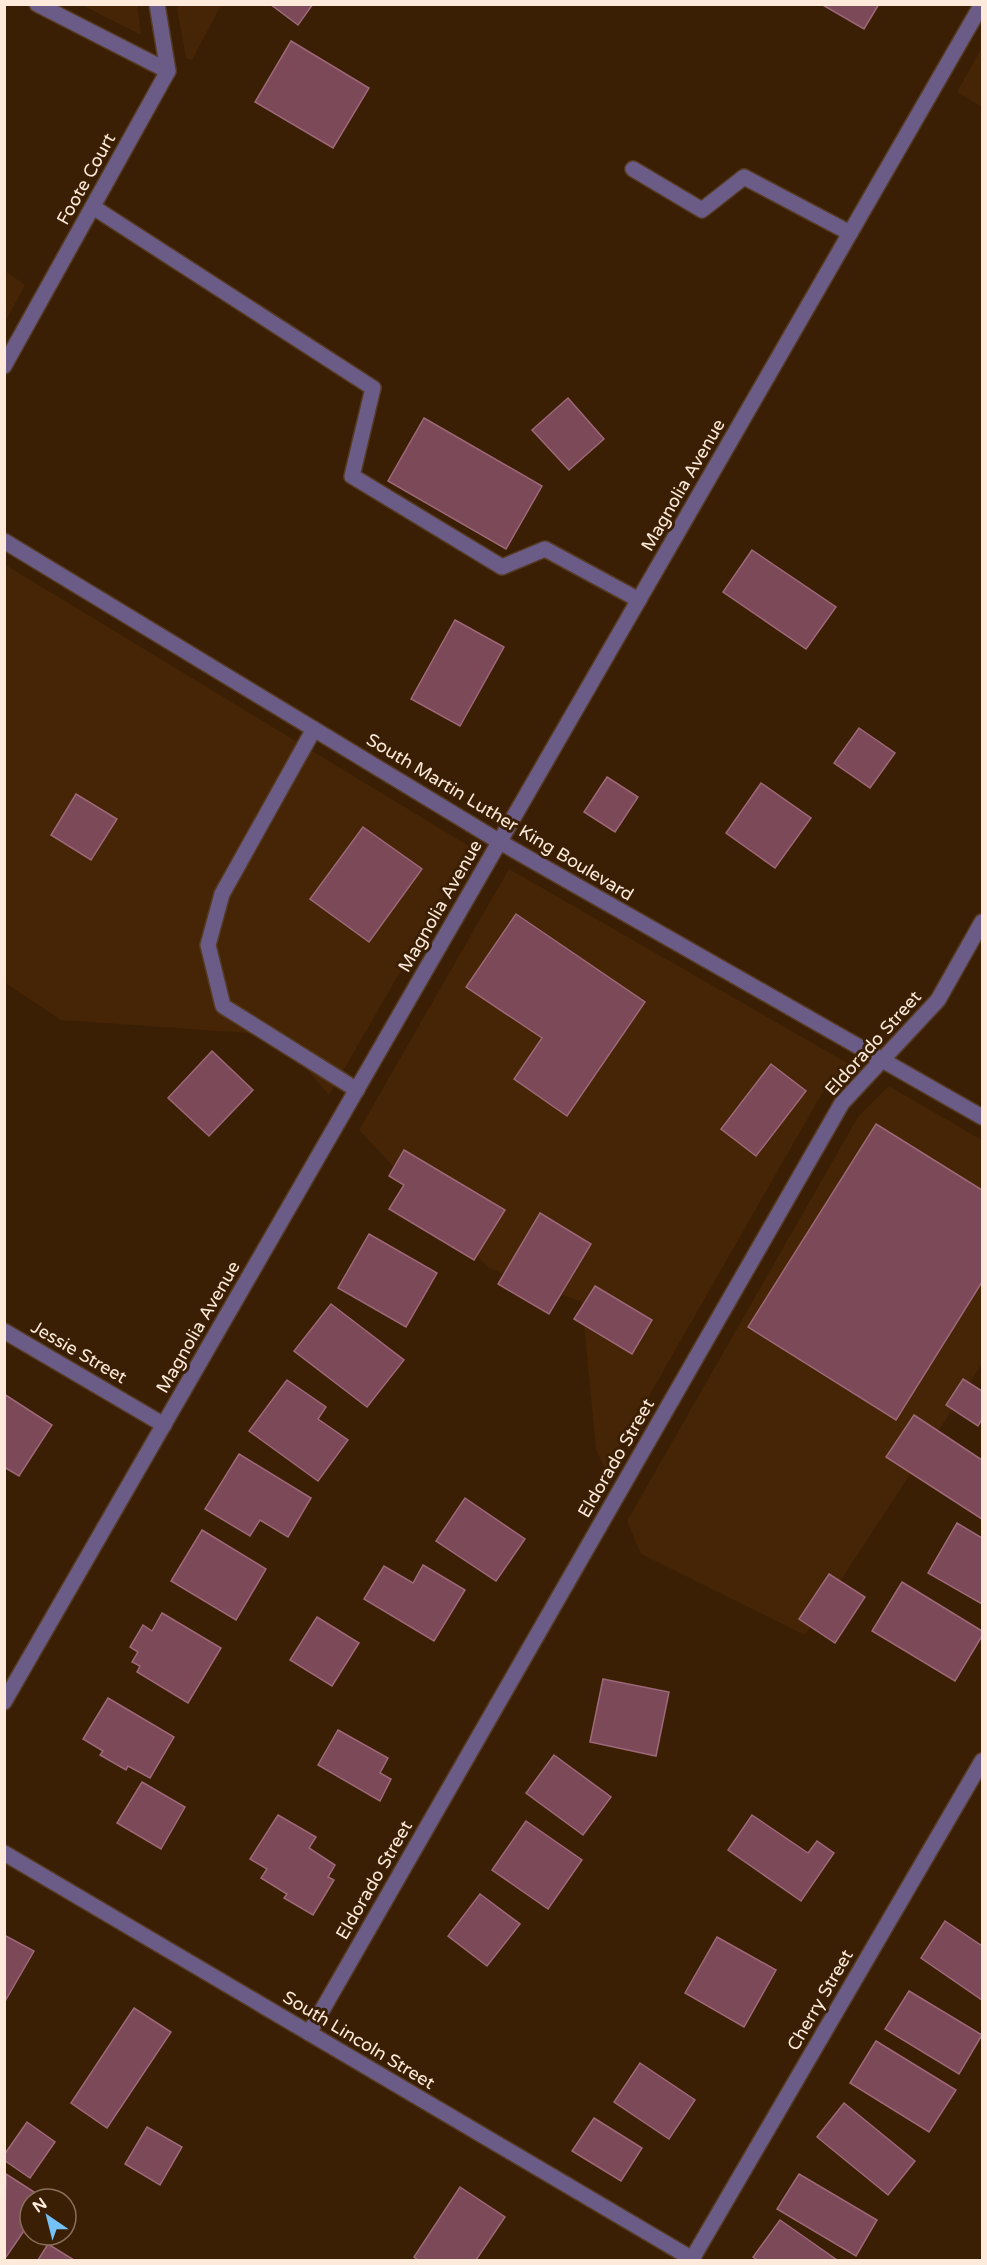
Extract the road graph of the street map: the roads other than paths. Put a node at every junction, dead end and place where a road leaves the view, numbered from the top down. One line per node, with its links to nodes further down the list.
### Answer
1 (37, 4): 4 (street)
2 (157, 4): 4 (street)
3 (982, 4): 7 (street, Magnolia Avenue)
4 (168, 71): 6 (street, Foote Court)
5 (633, 169): 7 (street)
6 (93, 207): 8 (street, Foote Court); 10 (street)
7 (850, 233): 10 (street, Magnolia Avenue)
8 (4, 366)
9 (4, 541): 11 (street, South Martin Luther King Boulevard)
10 (639, 600): 12 (street, Magnolia Avenue)
11 (314, 729): 12 (street, South Martin Luther King Boulevard); 15 (street)
12 (500, 842): 14 (street, South Martin Luther King Boulevard); 15 (street, Magnolia Avenue)
13 (982, 922): 14 (street, Eldorado Street)
14 (883, 1060): 16 (street, South Martin Luther King Boulevard); 22 (street, Eldorado Street)
15 (357, 1090): 18 (street, Magnolia Avenue)
16 (982, 1117)
17 (4, 1331): 18 (street, Jessie Street)
18 (164, 1425): 19 (street, Magnolia Avenue)
19 (4, 1702)
20 (982, 1761): 23 (street, Cherry Street)
21 (4, 1853): 22 (street, South Lincoln Street)
22 (309, 2033): 23 (street, South Lincoln Street)
23 (693, 2260)

